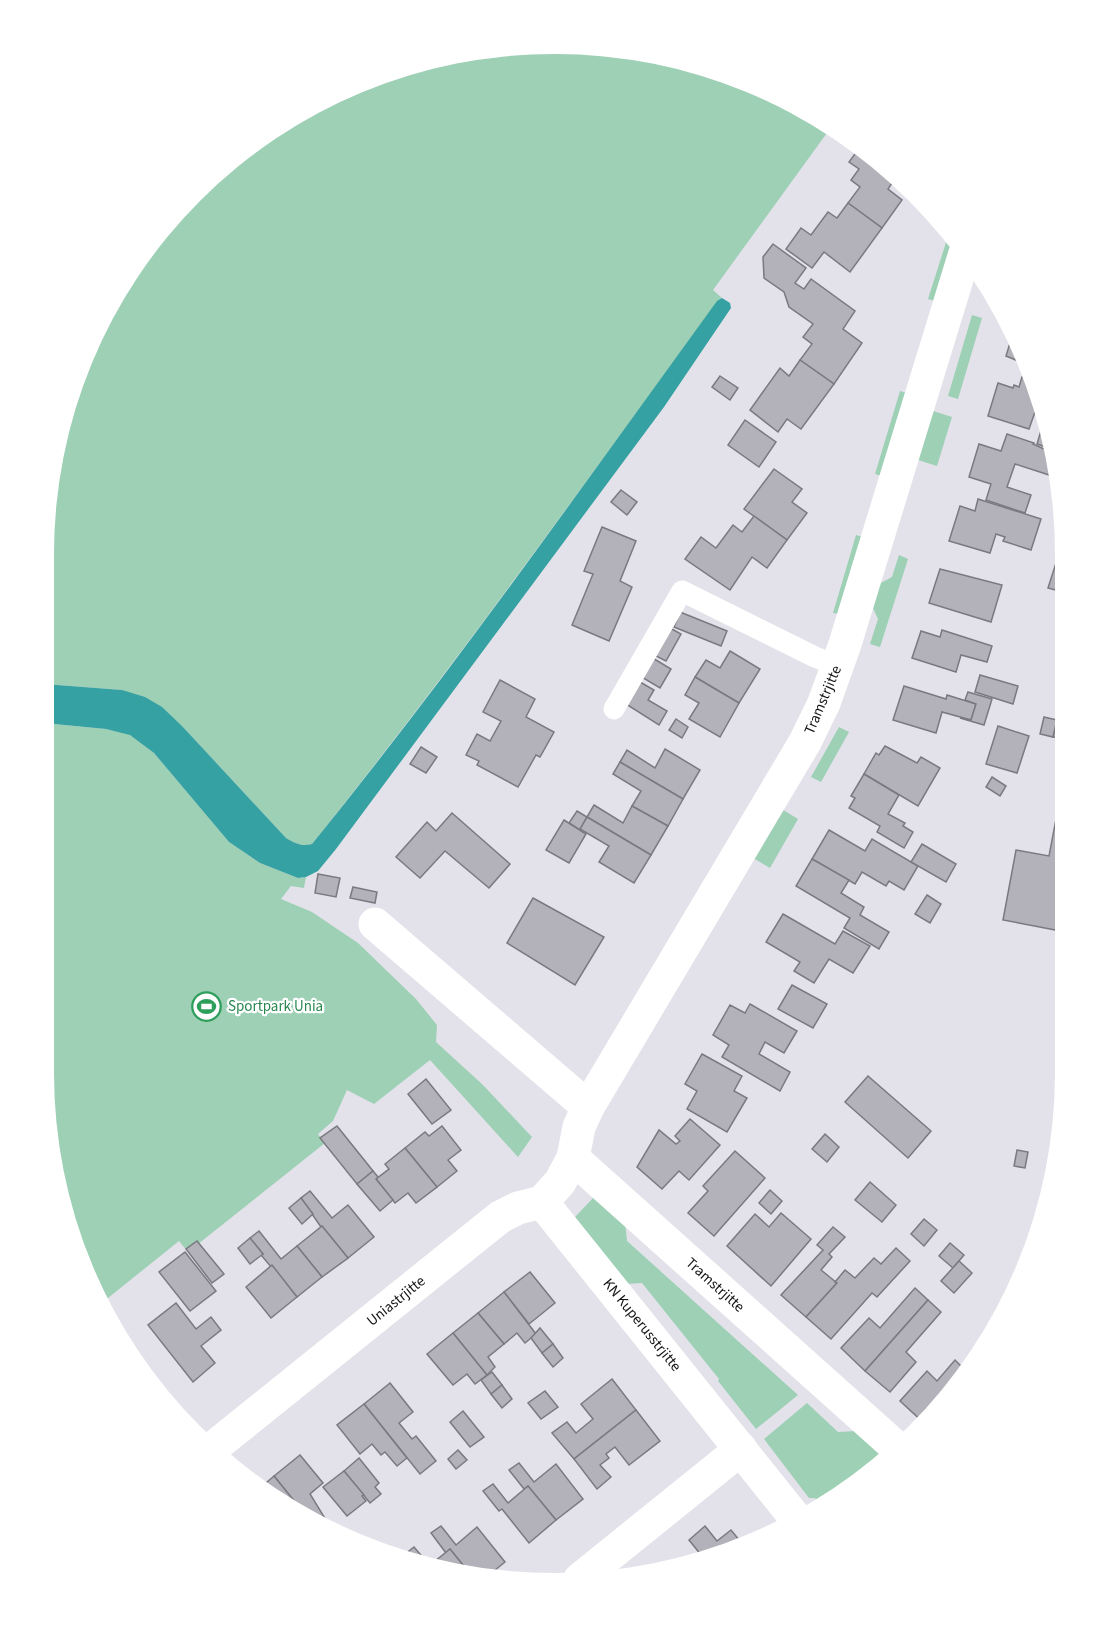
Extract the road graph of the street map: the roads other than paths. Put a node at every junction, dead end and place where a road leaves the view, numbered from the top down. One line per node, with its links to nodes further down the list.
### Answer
1 (962, 263): 2 (street, Tramstrjitte)
2 (838, 666): 3 (lane); 5 (street, Tramstrjitte)
3 (614, 709)
4 (375, 924): 5 (street)
5 (588, 1107): 6 (street, Tramstrjitte)
6 (573, 1158): 7 (street); 9 (street, Tramstrjitte)
7 (542, 1202): 8 (street, Uniastrjitte); 10 (street, KN Kuperusstrjitte)
8 (218, 1443)
9 (891, 1443)
10 (741, 1449): 11 (street, KN Kuperusstrjitte); 12 (street)
11 (791, 1513)
12 (588, 1572)

